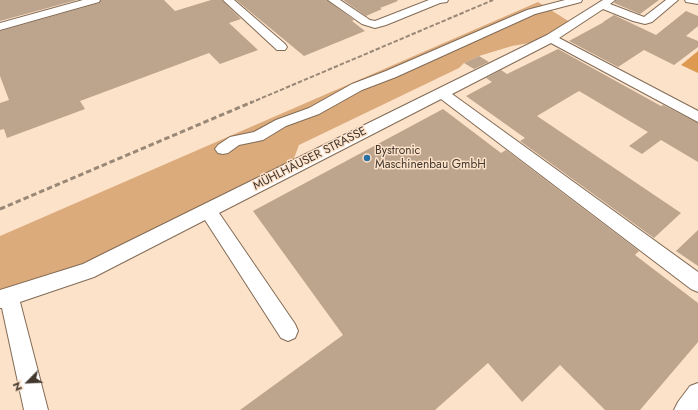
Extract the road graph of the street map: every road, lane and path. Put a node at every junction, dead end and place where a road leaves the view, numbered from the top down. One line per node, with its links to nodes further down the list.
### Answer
1 (95, 0): 9 (lane)
2 (228, 0): 11 (lane)
3 (333, 0): 4 (lane)
4 (438, 0): 5 (lane)
5 (443, 0)
6 (577, 0): 14 (lane)
7 (673, 0): 8 (lane)
8 (606, 3): 10 (lane, MÜHLHÄUSER STRASSE)
9 (0, 27)
10 (551, 38): 12 (lane, MÜHLHÄUSER STRASSE); 13 (lane)
11 (281, 47)
12 (442, 92): 15 (lane, MÜHLHÄUSER STRASSE); 16 (lane)
13 (698, 117)
14 (223, 149)
15 (208, 211): 17 (lane, MÜHLHÄUSER STRASSE); 18 (lane)
16 (698, 283)
17 (4, 298): 20 (lane)
18 (288, 331)
19 (698, 394): 21 (lane)
20 (36, 410)
21 (686, 410)

